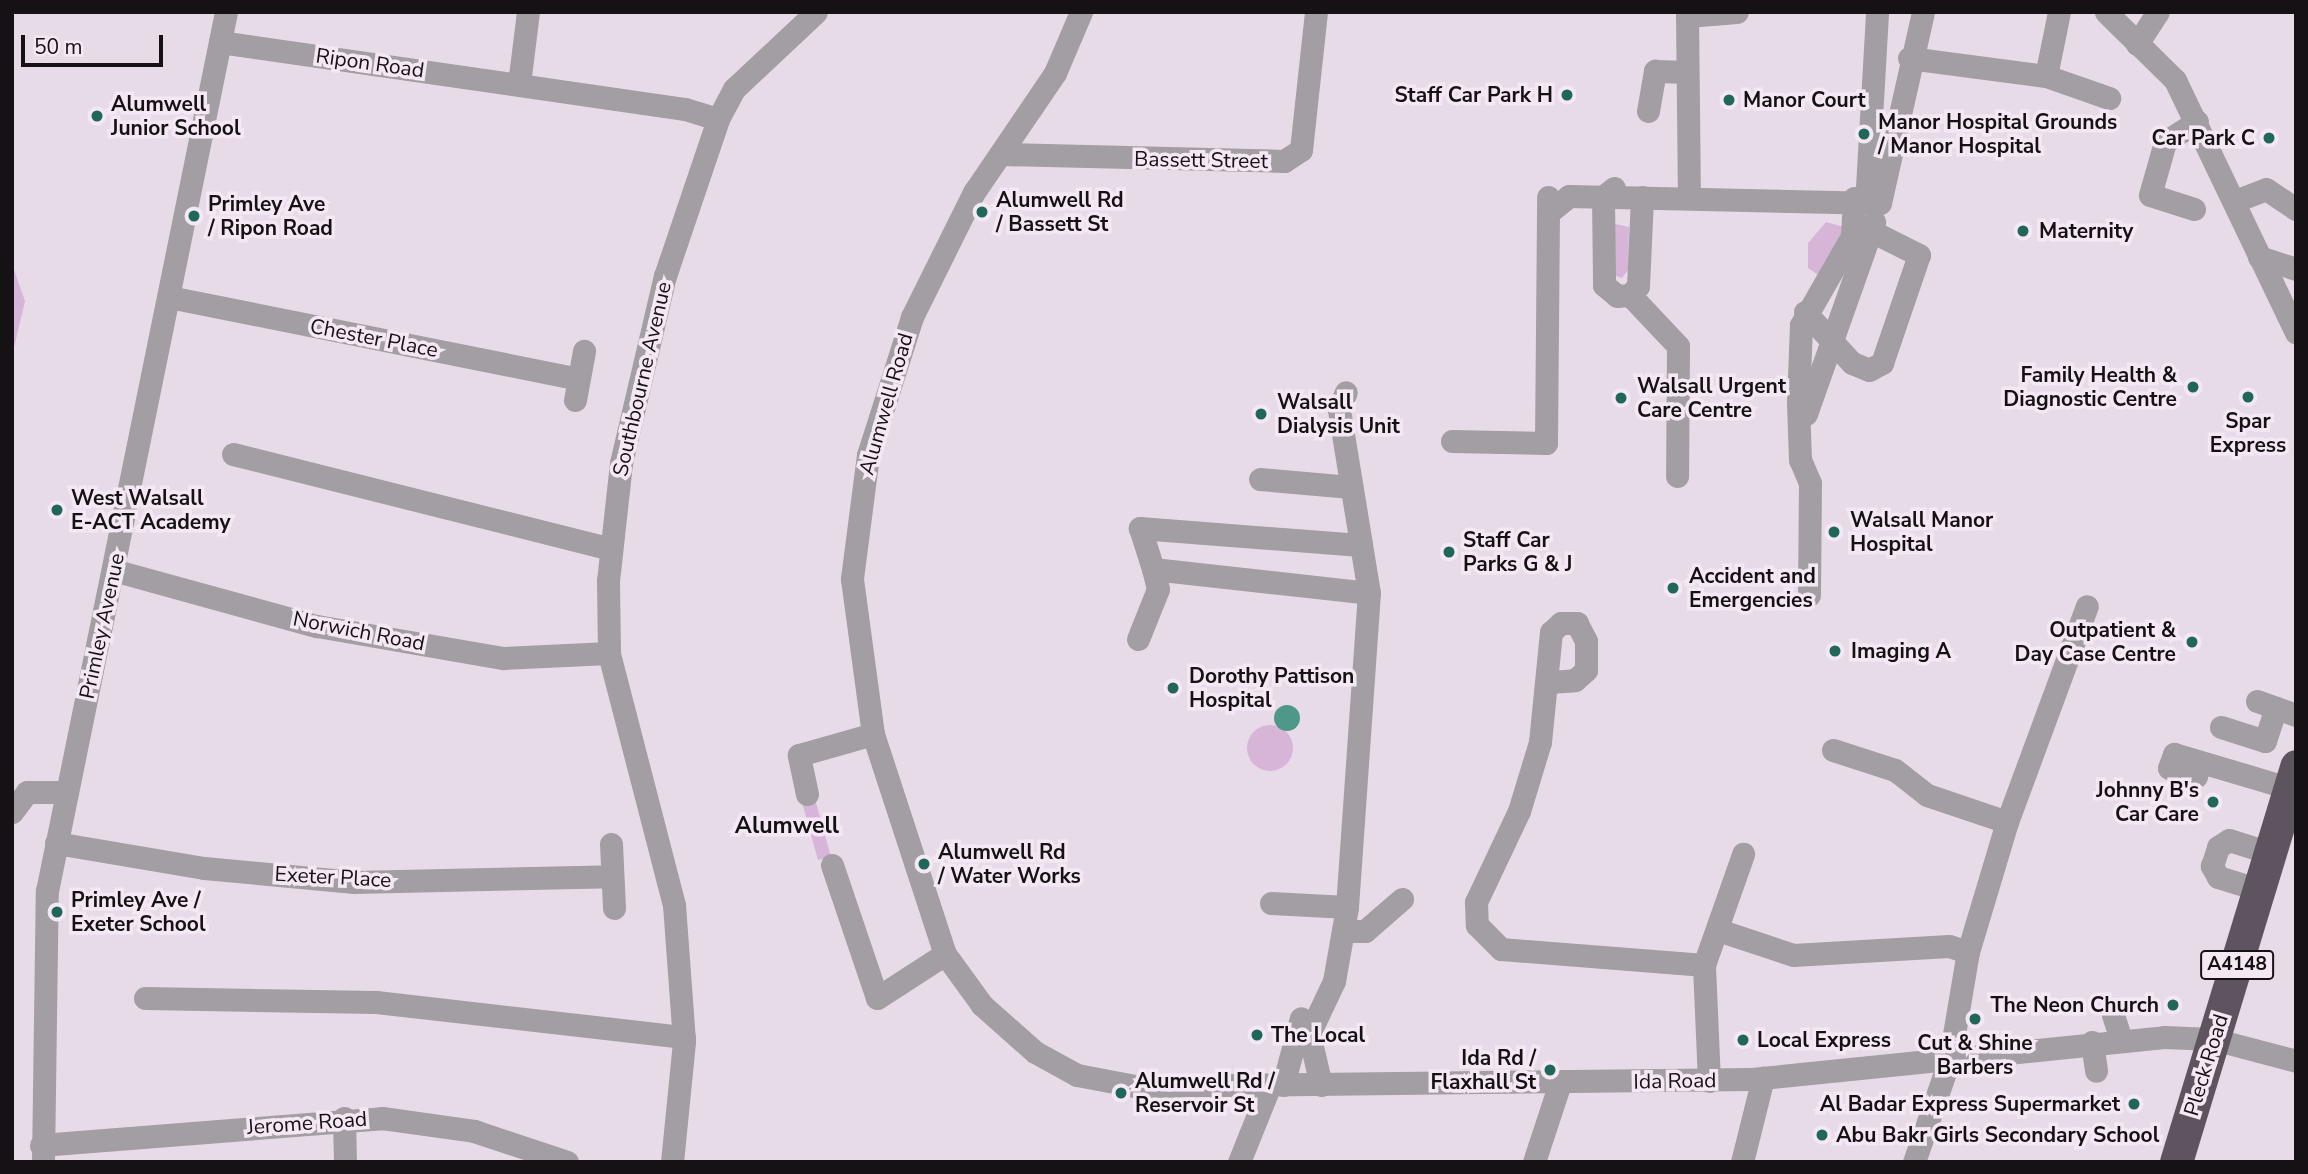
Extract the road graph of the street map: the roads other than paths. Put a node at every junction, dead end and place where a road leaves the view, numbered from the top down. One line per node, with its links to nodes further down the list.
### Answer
1 (226, 12): 13 (street, Primley Avenue)
2 (527, 12): 20 (street)
3 (816, 12): 23 (street, Southbourne Avenue)
4 (1081, 12): 25 (street, Alumwell Road)
5 (1316, 12): 25 (street, Bassett Street)
6 (1737, 12): 12 (street)
7 (1877, 12): 18 (street)
8 (1923, 12): 15 (street)
9 (2059, 12): 17 (street)
10 (2106, 12): 14 (street)
11 (2158, 12): 14 (street)
12 (1687, 14): 16 (street)
13 (220, 42): 20 (street, Ripon Road); 38 (street, Primley Avenue)
14 (2137, 44): 24 (street)
15 (1909, 58): 17 (street); 19 (street)
16 (1680, 66): 22 (street); 28 (street)
17 (2046, 76): 21 (street)
18 (1876, 77): 19 (street); 29 (street)
19 (1903, 81): 31 (street)
20 (519, 84): 23 (street, Ripon Road)
21 (2109, 98)
22 (1648, 111)
23 (718, 119): 51 (street, Southbourne Avenue)
24 (2197, 121): 30 (street); 32 (street)
25 (1001, 154): 62 (street, Alumwell Road)
26 (1610, 191): 27 (street); 28 (street); 37 (street); 44 (street)
27 (1642, 197): 28 (street); 37 (street)
28 (1689, 198): 29 (street)
29 (1854, 198): 31 (street); 39 (street)
30 (2235, 201): 33 (street); 35 (street)
31 (1880, 203): 34 (street)
32 (2194, 209)
33 (2296, 209)
34 (1871, 230): 41 (street); 41 (street)
35 (2259, 257): 36 (street); 40 (street)
36 (2296, 269)
37 (1630, 295): 47 (street)
38 (169, 297): 42 (street, Chester Place); 53 (street, Primley Avenue)
39 (1805, 313): 41 (street); 45 (street)
40 (2294, 325)
41 (1830, 341): 45 (street)
42 (584, 351)
43 (1346, 392): 49 (street)
44 (1452, 441)
45 (1800, 448): 55 (street)
46 (233, 454): 51 (street)
47 (1677, 476)
48 (1259, 479): 49 (street)
49 (1351, 487): 50 (street)
50 (1360, 545): 52 (street); 54 (street)
51 (610, 550): 58 (street, Southbourne Avenue)
52 (1153, 569): 54 (street); 57 (street)
53 (113, 570): 58 (street, Norwich Road); 66 (street, Primley Avenue)
54 (1368, 593): 79 (street)
55 (1809, 595)
56 (2087, 606): 69 (street)
57 (1138, 639)
58 (609, 653): 89 (street, Southbourne Avenue)
59 (1549, 682): 85 (street)
60 (2276, 708): 61 (street)
61 (2221, 727)
62 (873, 734): 67 (street); 84 (street, Alumwell Road)
63 (1833, 750): 69 (street)
64 (2200, 762): 65 (street)
65 (2292, 777): 72 (highway, Pleck Road / A4148)
66 (67, 793): 68 (street); 70 (street, Primley Avenue)
67 (807, 794)
68 (12, 812)
69 (2007, 822): 83 (street)
70 (56, 843): 75 (street, Exeter Place); 103 (street, Primley Avenue)
71 (611, 844): 75 (street)
72 (2270, 853): 76 (highway, Pleck Road / A4148); 76 (street)
73 (1743, 854): 81 (street)
74 (832, 865): 84 (street)
75 (612, 876): 80 (street)
76 (2260, 890): 91 (highway, Pleck Road / A4148)
77 (1396, 895): 82 (street)
78 (1271, 903): 79 (street)
79 (1347, 907): 82 (street)
80 (614, 908)
81 (1718, 930): 83 (street); 85 (street)
82 (1343, 931): 86 (street)
83 (1968, 952): 93 (street)
84 (946, 954): 101 (street, Alumwell Road)
85 (1704, 965): 97 (street)
86 (1337, 967): 99 (street); 100 (street)
87 (145, 998): 89 (street)
88 (2113, 1015): 90 (street)
89 (684, 1037): 106 (street, Southbourne Avenue)
90 (2121, 1039): 91 (street, Ida Road); 92 (street, Ida Road)
91 (2213, 1039): 94 (street, Ida Road); 111 (highway, Pleck Road / A4148)
92 (2092, 1042): 93 (street, Ida Road); 95 (street)
93 (1950, 1058): 96 (street, Ida Road); 110 (street)
94 (2296, 1061)
95 (2096, 1071)
96 (1763, 1078): 97 (street, Ida Road); 109 (street)
97 (1709, 1081): 98 (street, Ida Road)
98 (1560, 1083): 100 (street, Ida Road); 108 (street)
99 (1276, 1085): 100 (street, Ida Road); 101 (street, Ida Road); 107 (street)
100 (1321, 1085)
101 (1135, 1086)
102 (344, 1118): 103 (street, Jerome Road); 104 (street); 105 (street, Jerome Road)
103 (42, 1153)
104 (345, 1162)
105 (567, 1162)
106 (672, 1162)
107 (1239, 1162)
108 (1534, 1162)
109 (1742, 1162)
110 (1914, 1162)
111 (2176, 1162)

